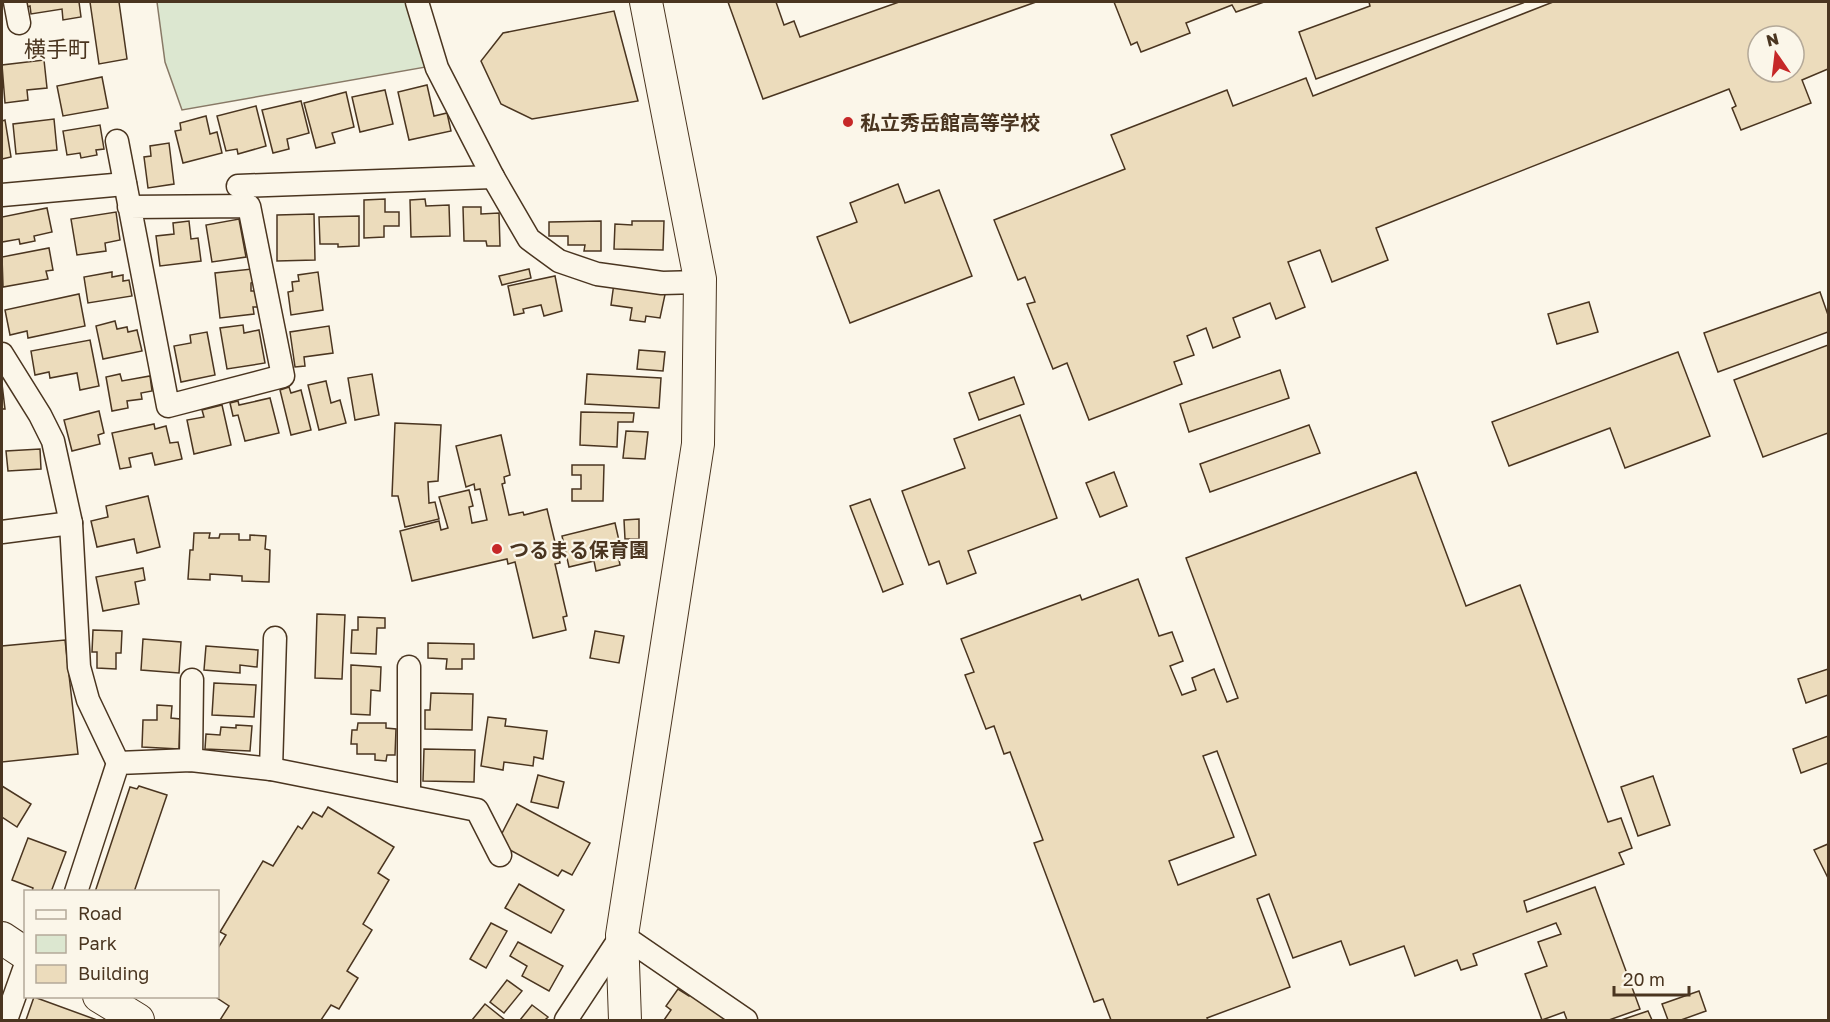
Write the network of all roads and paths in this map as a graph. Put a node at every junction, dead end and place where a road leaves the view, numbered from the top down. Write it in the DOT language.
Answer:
graph roads {
  1 [pos="417,2"];
  2 [pos="646,2"];
  3 [pos="117,141"];
  4 [pos="493,177"];
  5 [pos="125,184"];
  6 [pos="238,186"];
  7 [pos="2,195"];
  8 [pos="129,207"];
  9 [pos="700,282"];
  10 [pos="2,354"];
  11 [pos="71,523"];
  12 [pos="2,532"];
  13 [pos="275,638"];
  14 [pos="409,667"];
  15 [pos="192,681"];
  16 [pos="191,760"];
  17 [pos="118,763"];
  18 [pos="272,769"];
  19 [pos="409,796"];
  20 [pos="500,855"];
  21 [pos="76,890"];
  22 [pos="622,935"];
  23 [pos="2,938"];
  24 [pos="24,953"];
  25 [pos="24,970"];
  26 [pos="102,998"];
  27 [pos="6,1020"];
  28 [pos="138,1020"];
  29 [pos="566,1020"];
  30 [pos="625,1020"];
  31 [pos="746,1020"];
  1 -- 4 [label="street"];
  2 -- 9 [label="street"];
  3 -- 5 [label="street"];
  4 -- 6 [label="street"];
  4 -- 9 [label="street"];
  5 -- 7 [label="street"];
  5 -- 8 [label="street"];
  8 -- 8 [label="street"];
  9 -- 22 [label="street"];
  10 -- 11 [label="street"];
  11 -- 12 [label="street"];
  11 -- 17 [label="street"];
  13 -- 18 [label="street"];
  14 -- 19 [label="street"];
  15 -- 16 [label="street"];
  16 -- 17 [label="street"];
  16 -- 18 [label="street"];
  17 -- 21 [label="street"];
  18 -- 19 [label="street"];
  19 -- 20 [label="street"];
  22 -- 29 [label="street"];
  22 -- 30 [label="street"];
  22 -- 31 [label="street"];
  23 -- 24 [label="street"];
  25 -- 27 [label="street"];
  26 -- 28 [label="street"];
}
